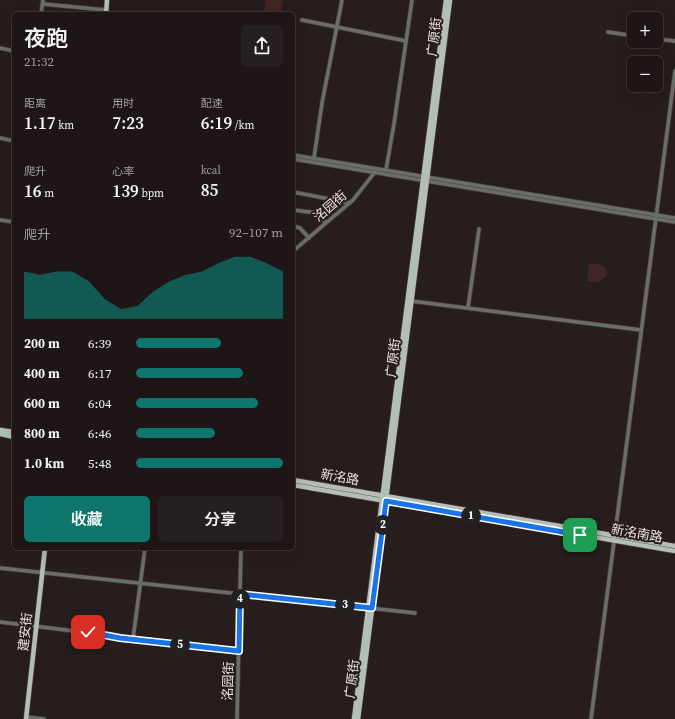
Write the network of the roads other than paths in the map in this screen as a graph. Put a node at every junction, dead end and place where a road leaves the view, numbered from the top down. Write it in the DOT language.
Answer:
graph roads {
  1 [pos="108,0"];
  2 [pos="342,0"];
  3 [pos="412,0"];
  4 [pos="446,0"];
  5 [pos="450,0"];
  6 [pos="43,2"];
  7 [pos="41,12"];
  8 [pos="106,12"];
  9 [pos="302,20"];
  10 [pos="337,27"];
  11 [pos="608,32"];
  12 [pos="627,35"];
  13 [pos="663,39"];
  14 [pos="675,41"];
  15 [pos="406,42"];
  16 [pos="0,48"];
  17 [pos="12,51"];
  18 [pos="675,71"];
  19 [pos="0,138"];
  20 [pos="12,141"];
  21 [pos="295,155"];
  22 [pos="314,158"];
  23 [pos="295,159"];
  24 [pos="386,170"];
  25 [pos="375,172"];
  26 [pos="425,179"];
  27 [pos="295,192"];
  28 [pos="350,202"];
  29 [pos="295,210"];
  30 [pos="656,217"];
  31 [pos="675,218"];
  32 [pos="0,220"];
  33 [pos="12,222"];
  34 [pos="675,222"];
  35 [pos="326,223"];
  36 [pos="295,227"];
  37 [pos="479,229"];
  38 [pos="309,238"];
  39 [pos="295,249"];
  40 [pos="412,301"];
  41 [pos="468,308"];
  42 [pos="641,330"];
  43 [pos="0,430"];
  44 [pos="12,432"];
  45 [pos="0,434"];
  46 [pos="12,437"];
  47 [pos="295,480"];
  48 [pos="295,485"];
  49 [pos="384,499"];
  50 [pos="614,538"];
  51 [pos="675,546"];
  52 [pos="45,550"];
  53 [pos="145,550"];
  54 [pos="242,550"];
  55 [pos="675,551"];
  56 [pos="0,568"];
  57 [pos="42,572"];
  58 [pos="140,584"];
  59 [pos="240,594"];
  60 [pos="370,608"];
  61 [pos="414,613"];
  62 [pos="0,622"];
  63 [pos="36,626"];
  64 [pos="133,639"];
  65 [pos="239,651"];
  66 [pos="26,718"];
  67 [pos="44,719"];
  68 [pos="237,719"];
  69 [pos="354,719"];
  70 [pos="358,719"];
  71 [pos="591,719"];
  1 -- 8 [label="main road"];
  2 -- 10 [label="street"];
  3 -- 15 [label="street"];
  4 -- 26 [label="main road, 广原街"];
  5 -- 26 [label="main road, 广原街"];
  6 -- 7 [label="street"];
  6 -- 8 [label="street"];
  9 -- 10 [label="street"];
  10 -- 15 [label="street"];
  10 -- 22 [label="street"];
  11 -- 12 [label="street"];
  13 -- 14 [label="street"];
  15 -- 24 [label="street"];
  16 -- 17 [label="street"];
  18 -- 30 [label="street"];
  19 -- 20 [label="street"];
  21 -- 22 [label="street"];
  22 -- 24 [label="street"];
  23 -- 25 [label="street"];
  24 -- 26 [label="street"];
  25 -- 26 [label="street"];
  25 -- 28 [label="street, 洺园街"];
  26 -- 30 [label="street"];
  26 -- 40 [label="main road, 广原街"];
  26 -- 49 [label="main road, 广原街"];
  27 -- 28 [label="street"];
  28 -- 35 [label="street, 洺园街"];
  29 -- 35 [label="street"];
  30 -- 31 [label="street"];
  30 -- 34 [label="street"];
  30 -- 42 [label="street"];
  32 -- 33 [label="street"];
  35 -- 38 [label="street, 洺园街"];
  36 -- 38 [label="street"];
  37 -- 41 [label="street"];
  38 -- 39 [label="street, 洺园街"];
  40 -- 41 [label="street"];
  40 -- 49 [label="main road, 广原街"];
  41 -- 42 [label="street"];
  42 -- 50 [label="street"];
  43 -- 44 [label="main road"];
  45 -- 46 [label="main road"];
  47 -- 49 [label="main road, 新洺路"];
  48 -- 49 [label="main road, 新洺路"];
  49 -- 50 [label="main road, 新洺南路"];
  49 -- 60 [label="main road, 广原街"];
  50 -- 51 [label="main road, 新洺南路"];
  50 -- 55 [label="main road, 新洺南路"];
  50 -- 71 [label="street"];
  52 -- 57 [label="main road, 建安街"];
  53 -- 58 [label="street"];
  54 -- 59 [label="street, 洺园街"];
  56 -- 57 [label="street"];
  57 -- 58 [label="street"];
  57 -- 63 [label="main road, 建安街"];
  58 -- 59 [label="street"];
  58 -- 64 [label="street"];
  59 -- 60 [label="street"];
  59 -- 65 [label="street, 洺园街"];
  60 -- 61 [label="street"];
  60 -- 69 [label="main road, 广原街"];
  60 -- 70 [label="main road, 广原街"];
  62 -- 63 [label="street"];
  63 -- 64 [label="street"];
  63 -- 66 [label="main road, 建安街"];
  64 -- 65 [label="street"];
  65 -- 68 [label="street, 洺园街"];
  66 -- 67 [label="street"];
}
